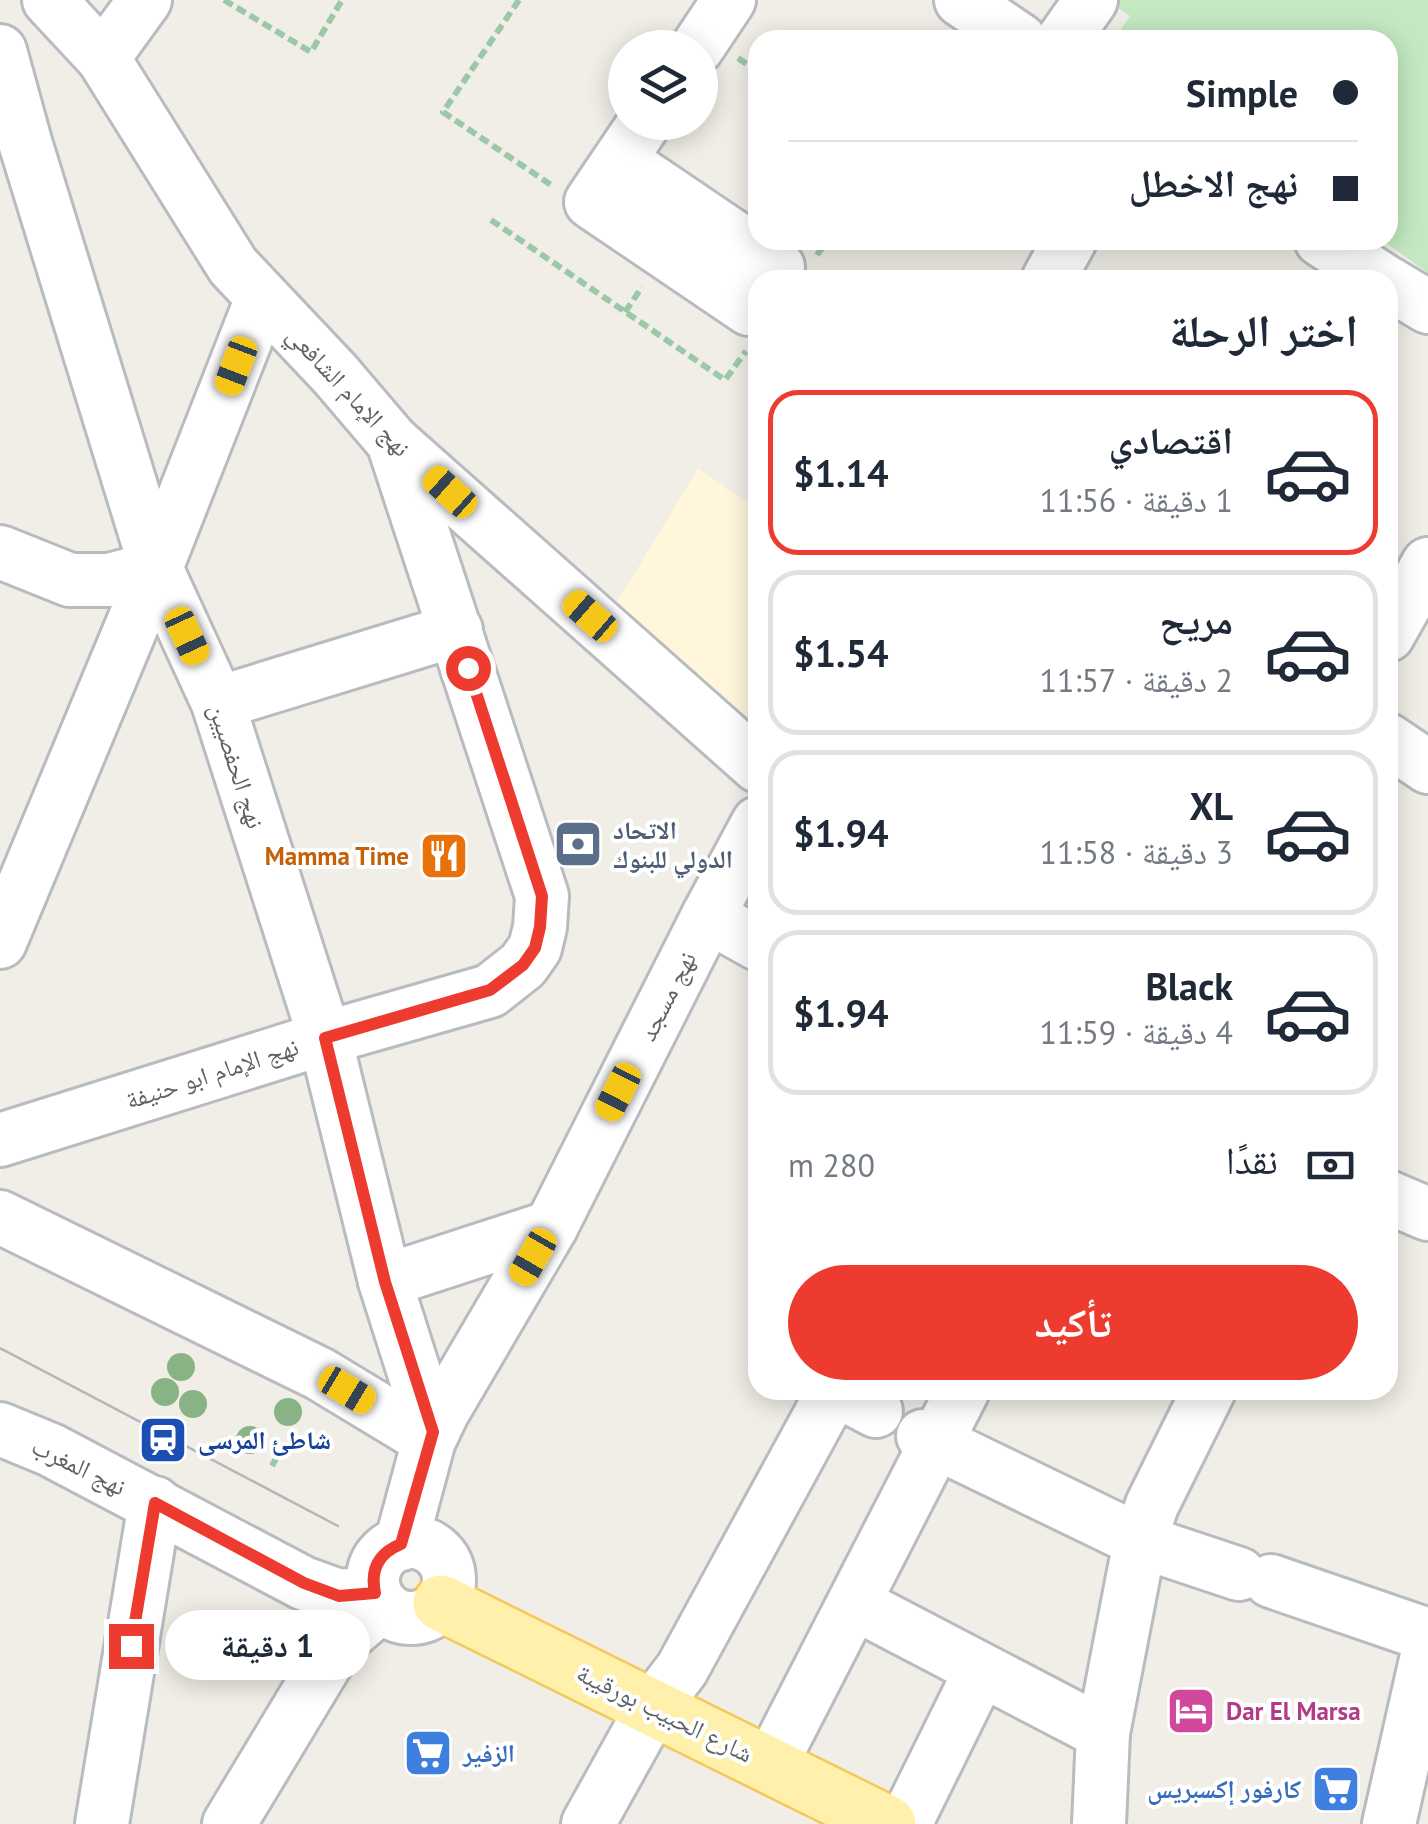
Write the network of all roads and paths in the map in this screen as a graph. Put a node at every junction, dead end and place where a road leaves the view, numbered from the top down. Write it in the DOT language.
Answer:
graph roads {
  1 [pos="49,0"];
  2 [pos="145,0"];
  3 [pos="224,0"];
  4 [pos="342,0"];
  5 [pos="519,0"];
  6 [pos="730,0"];
  7 [pos="960,0"];
  8 [pos="1091,0"];
  9 [pos="709,30"];
  10 [pos="1005,30"];
  11 [pos="1070,30"];
  12 [pos="0,51"];
  13 [pos="103,58"];
  14 [pos="632,141"];
  15 [pos="25,142"];
  16 [pos="0,199"];
  17 [pos="591,202"];
  18 [pos="491,220"];
  19 [pos="748,241"];
  20 [pos="758,250"];
  21 [pos="1337,250"];
  22 [pos="776,270"];
  23 [pos="1368,270"];
  24 [pos="1398,289"];
  25 [pos="262,298"];
  26 [pos="1428,308"];
  27 [pos="748,309"];
  28 [pos="746,350"];
  29 [pos="394,442"];
  30 [pos="0,552"];
  31 [pos="1428,564"];
  32 [pos="156,568"];
  33 [pos="1398,617"];
  34 [pos="456,630"];
  35 [pos="218,703"];
  36 [pos="1398,746"];
  37 [pos="748,757"];
  38 [pos="1428,766"];
  39 [pos="748,856"];
  40 [pos="14,867"];
  41 [pos="708,916"];
  42 [pos="748,938"];
  43 [pos="0,942"];
  44 [pos="325,1038"];
  45 [pos="0,1140"];
  46 [pos="1398,1202"];
  47 [pos="1428,1214"];
  48 [pos="0,1217"];
  49 [pos="550,1227"];
  50 [pos="385,1282"];
  51 [pos="847,1400"];
  52 [pos="955,1400"];
  53 [pos="1204,1400"];
  54 [pos="0,1430"];
  55 [pos="431,1436"];
  56 [pos="930,1439"];
  57 [pos="285,1441"];
  58 [pos="272,1466"];
  59 [pos="155,1503"];
  60 [pos="1140,1541"];
  61 [pos="401,1544"];
  62 [pos="379,1599"];
  63 [pos="441,1603"];
  64 [pos="854,1603"];
  65 [pos="1428,1635"];
  66 [pos="1428,1652"];
  67 [pos="981,1670"];
  68 [pos="653,1706"];
  69 [pos="1103,1733"];
  70 [pos="771,1764"];
  71 [pos="102,1824"];
  72 [pos="229,1824"];
  73 [pos="588,1824"];
  74 [pos="888,1824"];
  75 [pos="906,1824"];
  76 [pos="1099,1824"];
  77 [pos="1389,1824"];
  1 -- 13 [label="street, نهج الإمام الشافعي"];
  2 -- 13 [label="street"];
  3 -- 4 [label="path"];
  5 -- 17 [label="path"];
  6 -- 9 [label="street"];
  7 -- 10 [label="street"];
  8 -- 11 [label="street"];
  12 -- 15 [label="street, نهج الحفصيين"];
  13 -- 25 [label="street, نهج الإمام الشافعي"];
  14 -- 17 [label="street"];
  14 -- 19 [label="street"];
  15 -- 16 [label="street"];
  15 -- 32 [label="street, نهج الحفصيين"];
  17 -- 27 [label="street"];
  18 -- 28 [label="path"];
  20 -- 22 [label="street"];
  21 -- 23 [label="street"];
  24 -- 26 [label="street"];
  25 -- 29 [label="street, نهج الإمام الشافعي"];
  25 -- 32 [label="street"];
  29 -- 34 [label="street, نهج الإمام ابو حنيفة"];
  29 -- 37 [label="street, نهج الإمام الشافعي"];
  30 -- 32 [label="street"];
  31 -- 33 [label="street"];
  32 -- 35 [label="street, نهج الحفصيين"];
  32 -- 40 [label="street"];
  34 -- 35 [label="street"];
  34 -- 44 [label="street, نهج الإمام ابو حنيفة"];
  35 -- 44 [label="street, نهج الحفصيين"];
  36 -- 38 [label="street"];
  39 -- 41 [label="street, نهج مسجد"];
  40 -- 43 [label="street"];
  41 -- 42 [label="street"];
  41 -- 49 [label="street, نهج مسجد"];
  44 -- 45 [label="street, نهج الإمام ابو حنيفة"];
  44 -- 50 [label="street, نهج الحفصيين"];
  46 -- 47 [label="street"];
  48 -- 55 [label="street"];
  49 -- 50 [label="street"];
  49 -- 55 [label="street, نهج مسجد"];
  50 -- 55 [label="street, نهج الحفصيين"];
  51 -- 68 [label="street"];
  52 -- 56 [label="street"];
  53 -- 60 [label="street"];
  54 -- 59 [label="street, نهج المغرب"];
  55 -- 61 [label="street, نهج مسجد"];
  56 -- 60 [label="street"];
  56 -- 64 [label="street"];
  57 -- 58 [label="path"];
  59 -- 62 [label="street, نهج المغرب"];
  59 -- 71 [label="street"];
  60 -- 65 [label="street"];
  60 -- 69 [label="street"];
  61 -- 62 [label="street"];
  61 -- 63 [label="street"];
  62 -- 63 [label="street"];
  62 -- 72 [label="street"];
  63 -- 68 [label="main road, شارع الحبيب بورقيبة"];
  64 -- 67 [label="street"];
  64 -- 70 [label="street"];
  66 -- 77 [label="street"];
  67 -- 69 [label="street"];
  67 -- 75 [label="street"];
  68 -- 70 [label="main road, شارع الحبيب بورقيبة"];
  68 -- 73 [label="street"];
  69 -- 76 [label="street"];
  70 -- 74 [label="main road, شارع الحبيب بورقيبة"];
}
